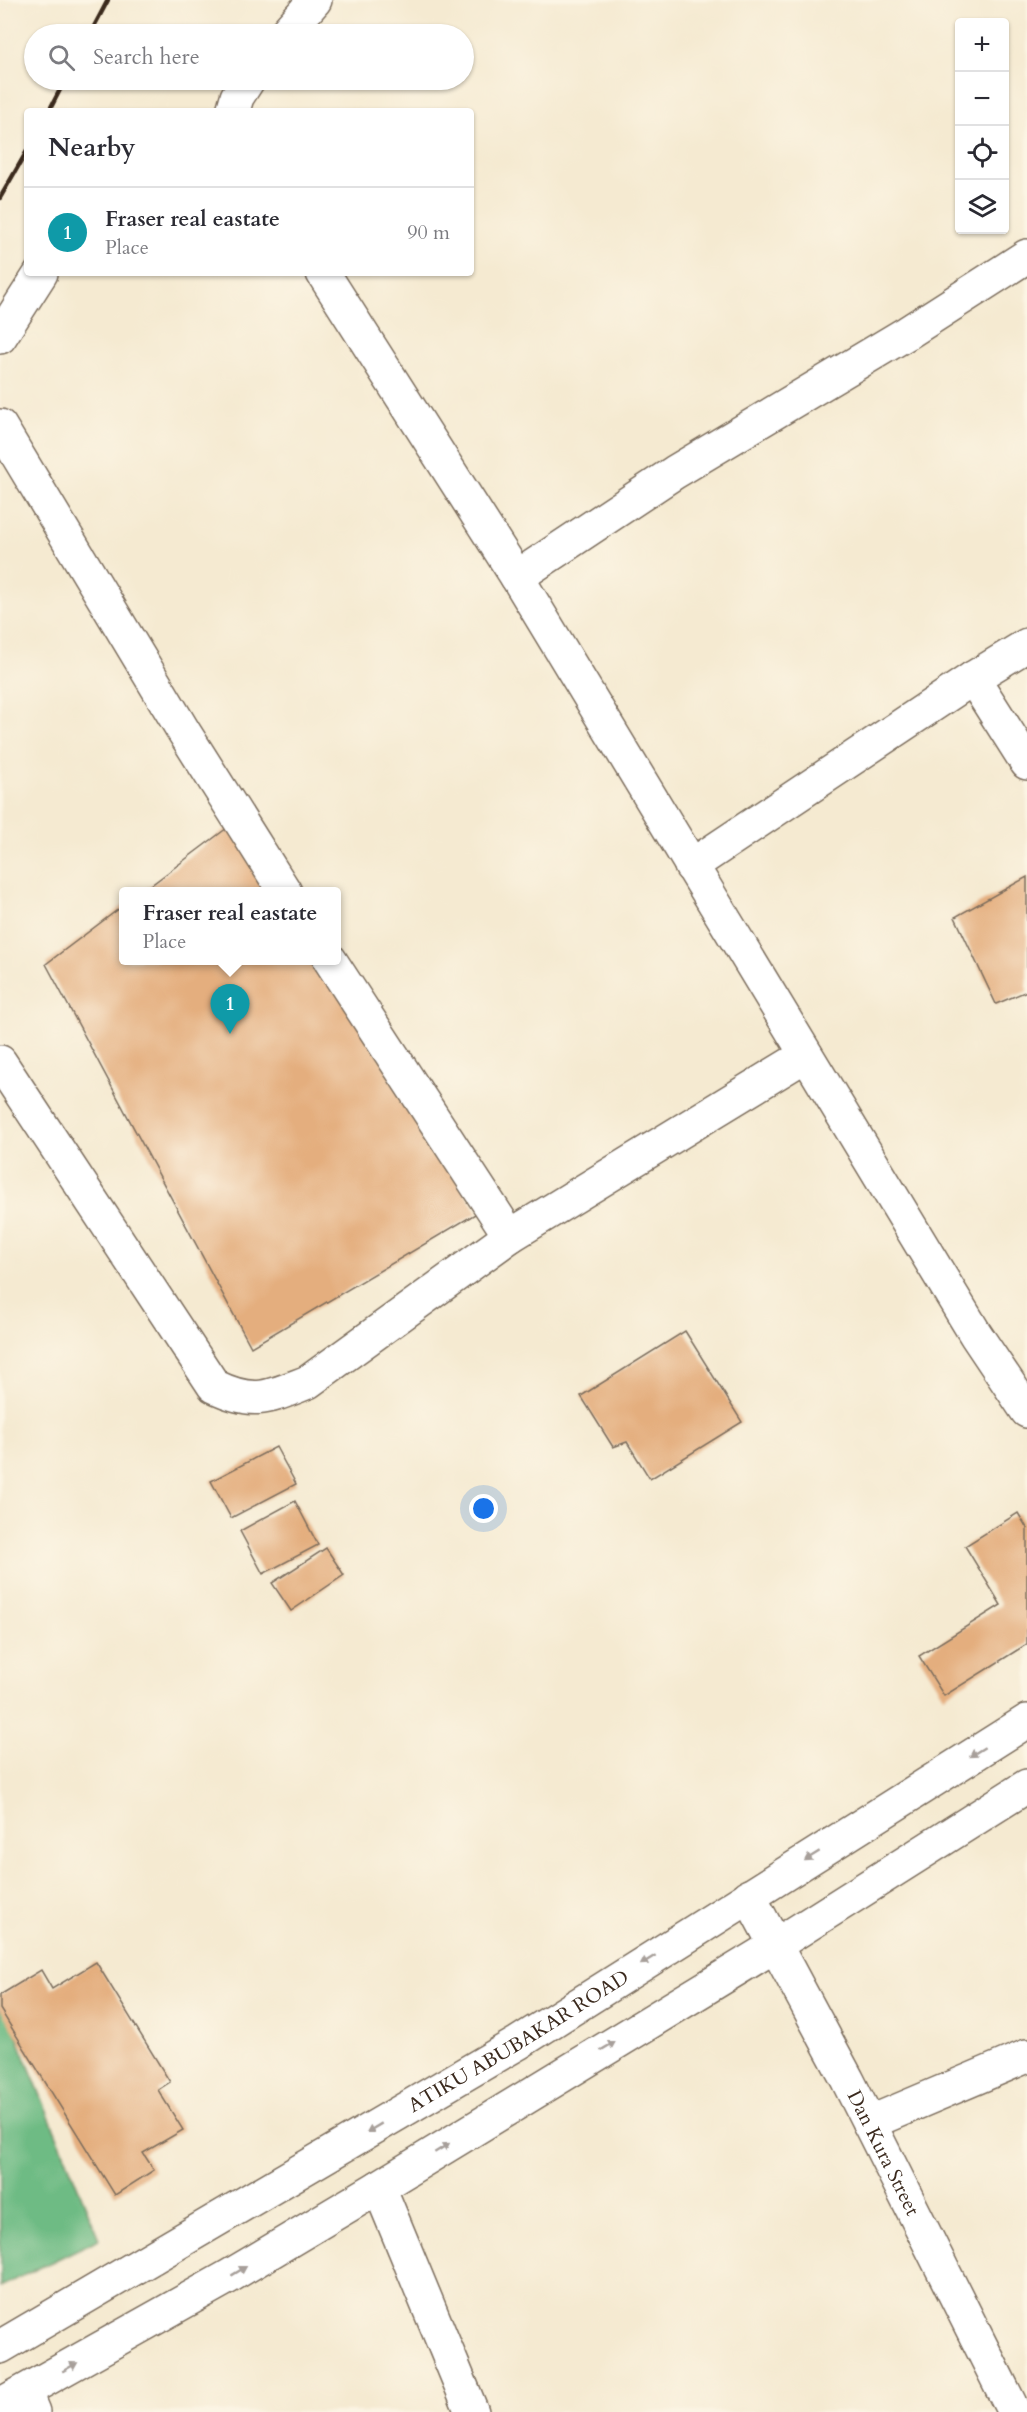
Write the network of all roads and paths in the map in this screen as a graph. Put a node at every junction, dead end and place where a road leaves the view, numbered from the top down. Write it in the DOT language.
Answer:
graph roads {
  1 [pos="315,0"];
  2 [pos="294,24"];
  3 [pos="242,90"];
  4 [pos="234,108"];
  5 [pos="1027,256"];
  6 [pos="38,276"];
  7 [pos="324,276"];
  8 [pos="0,337"];
  9 [pos="0,426"];
  10 [pos="517,577"];
  11 [pos="1027,645"];
  12 [pos="973,678"];
  13 [pos="1027,763"];
  14 [pos="691,866"];
  15 [pos="282,887"];
  16 [pos="333,965"];
  17 [pos="806,1055"];
  18 [pos="0,1062"];
  19 [pos="510,1236"];
  20 [pos="1027,1411"];
  21 [pos="1027,1721"];
  22 [pos="1027,1786"];
  23 [pos="749,1896"];
  24 [pos="776,1945"];
  25 [pos="1027,2056"];
  26 [pos="869,2122"];
  27 [pos="379,2187"];
  28 [pos="0,2347"];
  29 [pos="19,2403"];
  30 [pos="472,2412"];
  31 [pos="1014,2412"];
  1 -- 2 [label="street"];
  3 -- 4 [label="street"];
  5 -- 10 [label="street"];
  6 -- 8 [label="street"];
  7 -- 10 [label="street"];
  9 -- 15 [label="street"];
  10 -- 14 [label="street"];
  11 -- 12 [label="street"];
  12 -- 13 [label="street"];
  12 -- 14 [label="street"];
  14 -- 17 [label="street"];
  16 -- 19 [label="street"];
  17 -- 19 [label="street"];
  17 -- 20 [label="street"];
  18 -- 19 [label="street"];
  21 -- 23 [label="street, ATIKU ABUBAKAR ROAD, one-way"];
  22 -- 24 [label="street"];
  23 -- 24 [label="street, Dan Kura Street"];
  23 -- 28 [label="street, ATIKU ABUBAKAR ROAD, one-way"];
  24 -- 26 [label="street, Dan Kura Street"];
  27 -- 24 [label="street, one-way"];
  25 -- 26 [label="street"];
  26 -- 31 [label="street, Dan Kura Street"];
  29 -- 27 [label="street, one-way"];
  27 -- 30 [label="street"];
}
